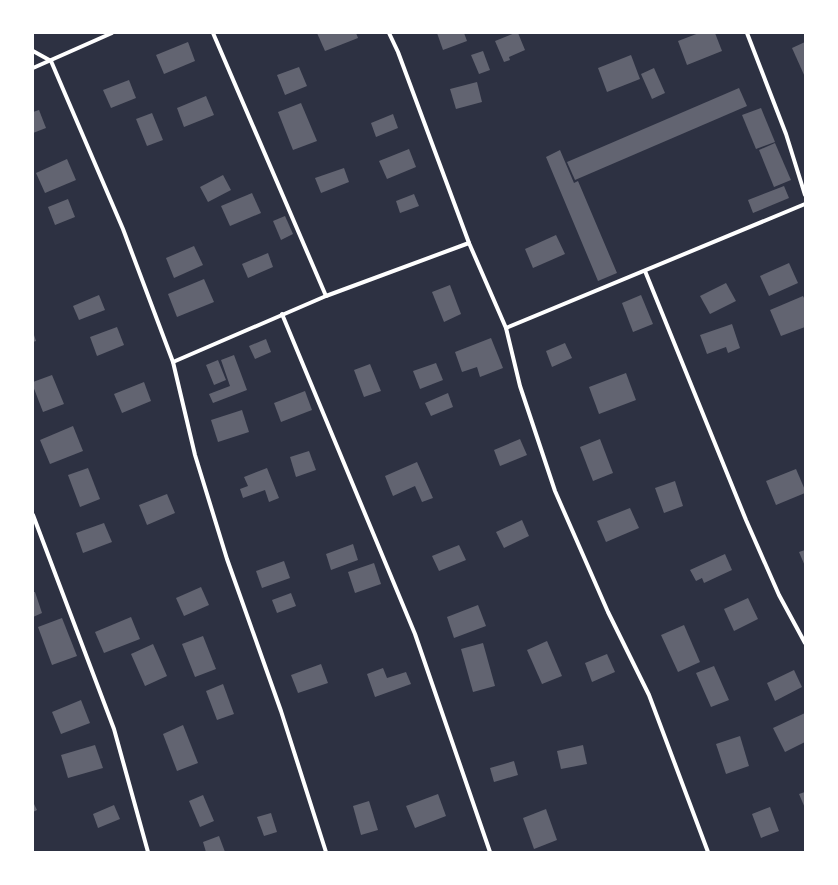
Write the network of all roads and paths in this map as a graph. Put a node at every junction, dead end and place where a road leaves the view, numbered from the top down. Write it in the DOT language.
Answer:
graph roads {
  1 [pos="112,33"];
  2 [pos="213,33"];
  3 [pos="389,33"];
  4 [pos="747,33"];
  5 [pos="33,51"];
  6 [pos="51,61"];
  7 [pos="33,68"];
  8 [pos="805,195"];
  9 [pos="805,204"];
  10 [pos="469,244"];
  11 [pos="645,271"];
  12 [pos="326,296"];
  13 [pos="282,314"];
  14 [pos="506,328"];
  15 [pos="172,362"];
  16 [pos="33,515"];
  17 [pos="805,643"];
  18 [pos="148,852"];
  19 [pos="326,852"];
  20 [pos="490,852"];
  21 [pos="708,852"];
  1 -- 6 [label="street"];
  2 -- 12 [label="street"];
  3 -- 10 [label="street"];
  4 -- 8 [label="street"];
  5 -- 6 [label="street"];
  6 -- 7 [label="street"];
  6 -- 15 [label="street"];
  9 -- 11 [label="street"];
  10 -- 12 [label="street"];
  10 -- 14 [label="street"];
  11 -- 14 [label="street"];
  11 -- 17 [label="street"];
  12 -- 13 [label="street"];
  13 -- 15 [label="street"];
  13 -- 20 [label="street"];
  14 -- 21 [label="street"];
  15 -- 19 [label="street"];
  16 -- 18 [label="street"];
}
